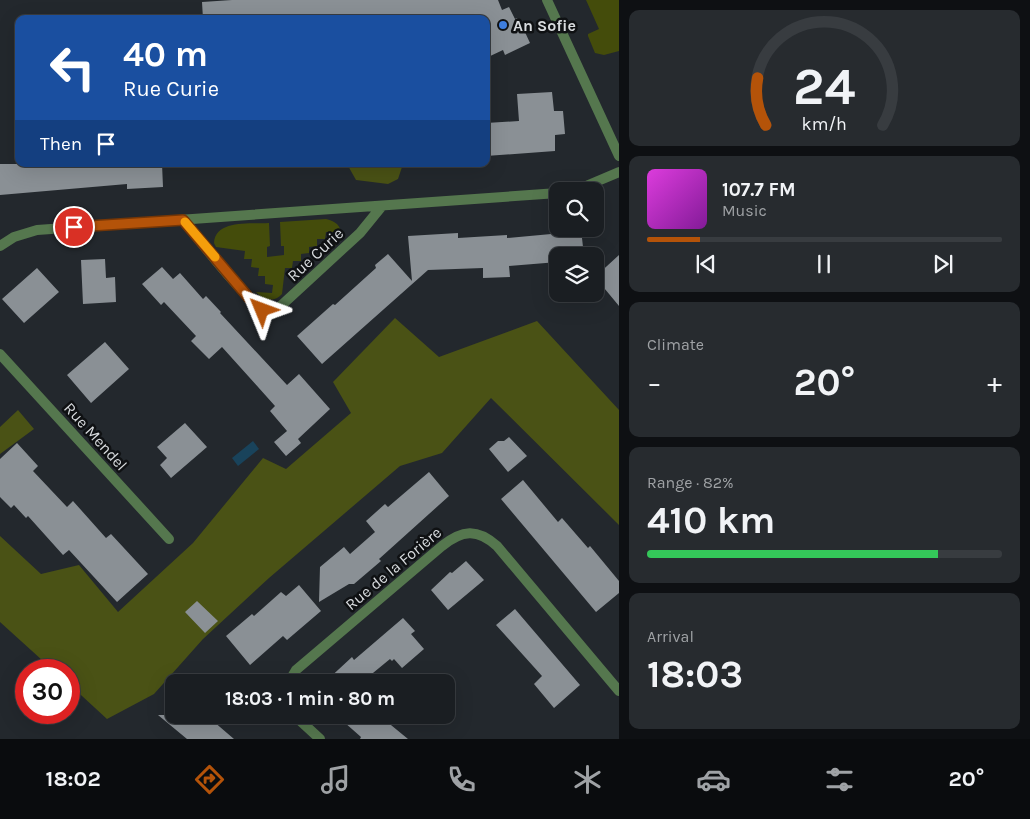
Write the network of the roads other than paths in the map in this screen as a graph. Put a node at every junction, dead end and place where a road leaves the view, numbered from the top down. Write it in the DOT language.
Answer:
graph roads {
  1 [pos="547,0"];
  2 [pos="619,156"];
  3 [pos="619,172"];
  4 [pos="595,182"];
  5 [pos="549,193"];
  6 [pos="382,206"];
  7 [pos="183,220"];
  8 [pos="0,246"];
  9 [pos="0,354"];
  10 [pos="169,539"];
  11 [pos="294,674"];
  12 [pos="619,691"];
  13 [pos="304,724"];
  14 [pos="320,739"];
  1 -- 2 [label="street"];
  3 -- 4 [label="street"];
  5 -- 6 [label="street, Rue Curie"];
  6 -- 7 [label="street, Rue Curie"];
  6 -- 7 [label="street, Rue Curie"];
  7 -- 8 [label="street, Rue Curie"];
  9 -- 10 [label="street, Rue Mendel"];
  11 -- 12 [label="street, Rue de la Forière"];
  13 -- 14 [label="street"];
}
